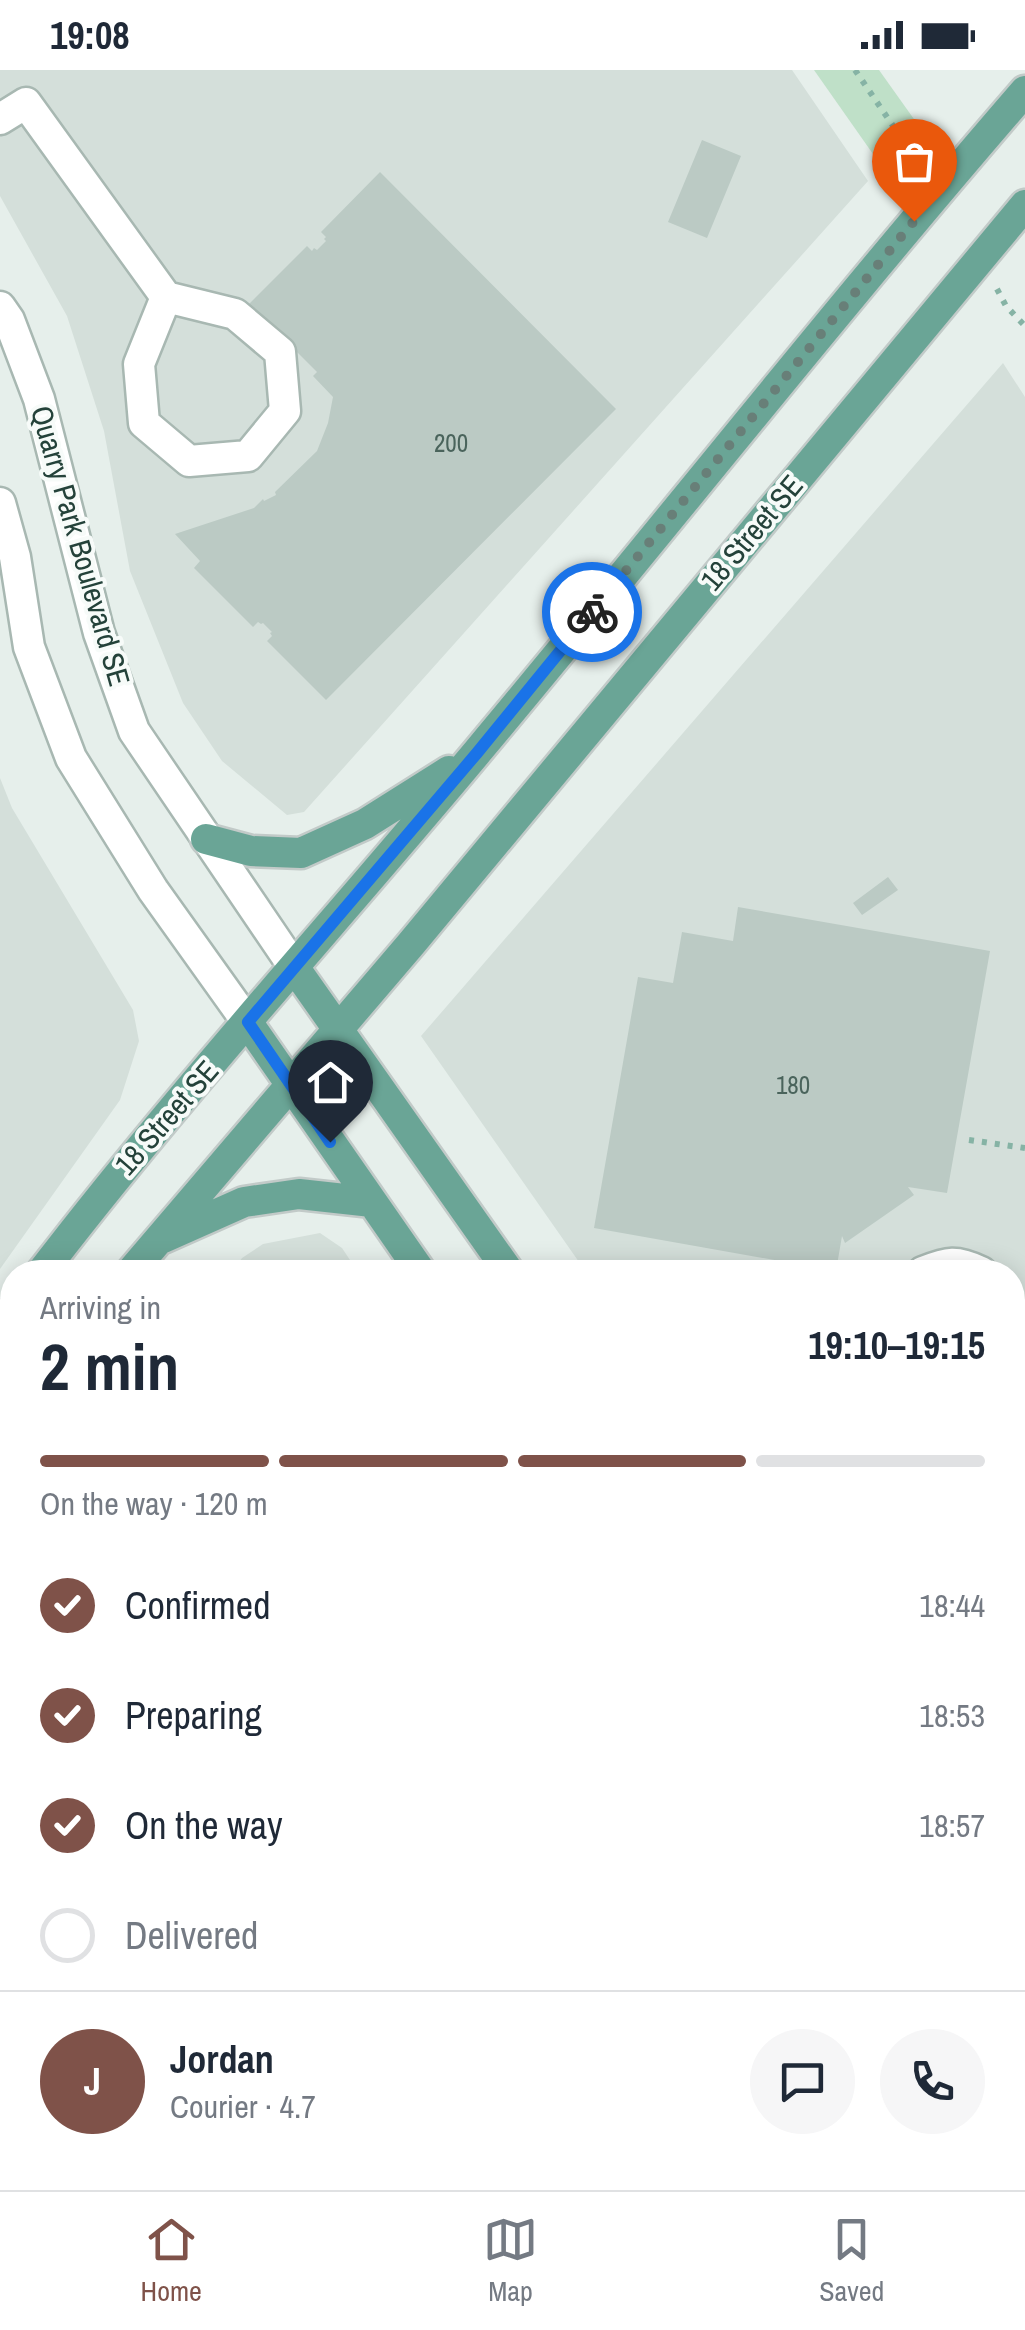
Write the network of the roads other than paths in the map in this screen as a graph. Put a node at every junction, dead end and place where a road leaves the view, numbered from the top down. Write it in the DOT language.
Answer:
graph roads {
  1 [pos="1025,91"];
  2 [pos="0,119"];
  3 [pos="1025,205"];
  4 [pos="166,297"];
  5 [pos="0,308"];
  6 [pos="0,503"];
  7 [pos="477,753"];
  8 [pos="206,838"];
  9 [pos="294,967"];
  10 [pos="248,1022"];
  11 [pos="338,1030"];
  12 [pos="289,1084"];
  13 [pos="372,1202"];
  14 [pos="156,1242"];
  15 [pos="51,1260"];
  16 [pos="141,1260"];
  17 [pos="413,1260"];
  18 [pos="501,1260"];
  1 -- 7 [label="main road, 18 Street SE"];
  2 -- 4 [label="street"];
  3 -- 11 [label="main road, 18 Street SE"];
  4 -- 4 [label="street"];
  5 -- 8 [label="street, Quarry Park Boulevard SE"];
  6 -- 10 [label="street"];
  7 -- 8 [label="main road"];
  7 -- 9 [label="main road, 18 Street SE"];
  8 -- 9 [label="street, Quarry Park Boulevard SE"];
  9 -- 10 [label="main road, 18 Street SE"];
  9 -- 11 [label="main road, Quarry Park Boulevard SE"];
  10 -- 12 [label="main road"];
  10 -- 15 [label="main road, 18 Street SE"];
  11 -- 12 [label="main road, 18 Street SE"];
  11 -- 18 [label="main road, Quarry Park Boulevard SE"];
  12 -- 13 [label="main road"];
  12 -- 14 [label="main road, 18 Street SE"];
  13 -- 14 [label="main road"];
  13 -- 17 [label="main road"];
  14 -- 16 [label="main road, 18 Street SE"];
}
